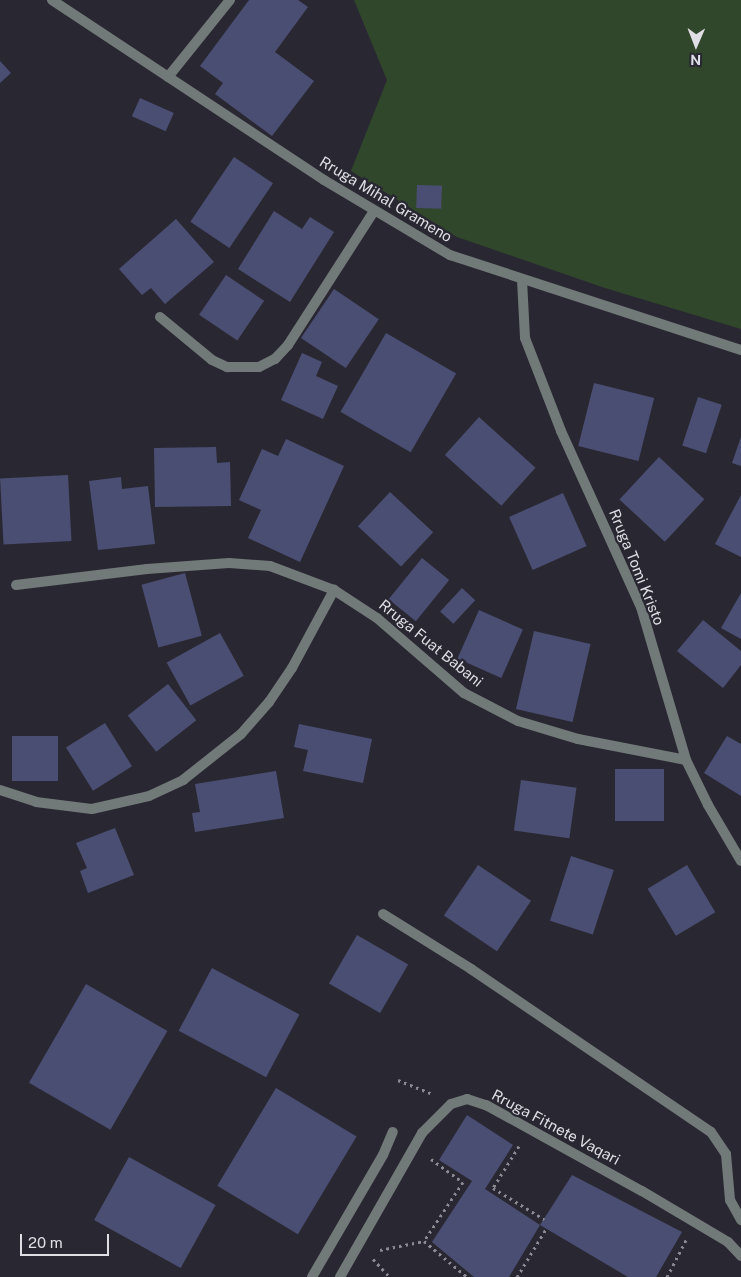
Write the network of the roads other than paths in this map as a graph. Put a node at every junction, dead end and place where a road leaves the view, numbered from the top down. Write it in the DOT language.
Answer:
graph roads {
  1 [pos="52,0"];
  2 [pos="230,0"];
  3 [pos="168,77"];
  4 [pos="374,210"];
  5 [pos="522,280"];
  6 [pos="160,317"];
  7 [pos="741,350"];
  8 [pos="16,585"];
  9 [pos="334,590"];
  10 [pos="686,760"];
  11 [pos="0,790"];
  12 [pos="741,861"];
  13 [pos="383,914"];
  14 [pos="393,1132"];
  15 [pos="741,1220"];
  16 [pos="741,1256"];
  17 [pos="312,1277"];
  18 [pos="340,1277"];
  1 -- 3 [label="street, Rruga Mihal Grameno"];
  2 -- 3 [label="street"];
  3 -- 4 [label="street, Rruga Mihal Grameno"];
  4 -- 5 [label="street, Rruga Mihal Grameno"];
  4 -- 6 [label="street"];
  5 -- 7 [label="street, Rruga Mihal Grameno"];
  5 -- 10 [label="street, Rruga Tomi Kristo"];
  8 -- 9 [label="street, Rruga Fuat Babani"];
  9 -- 10 [label="street, Rruga Fuat Babani"];
  9 -- 11 [label="street"];
  10 -- 12 [label="street, Rruga Tomi Kristo"];
  13 -- 15 [label="street"];
  14 -- 17 [label="street"];
  16 -- 18 [label="street, Rruga Fitnete Vaqari"];
}
